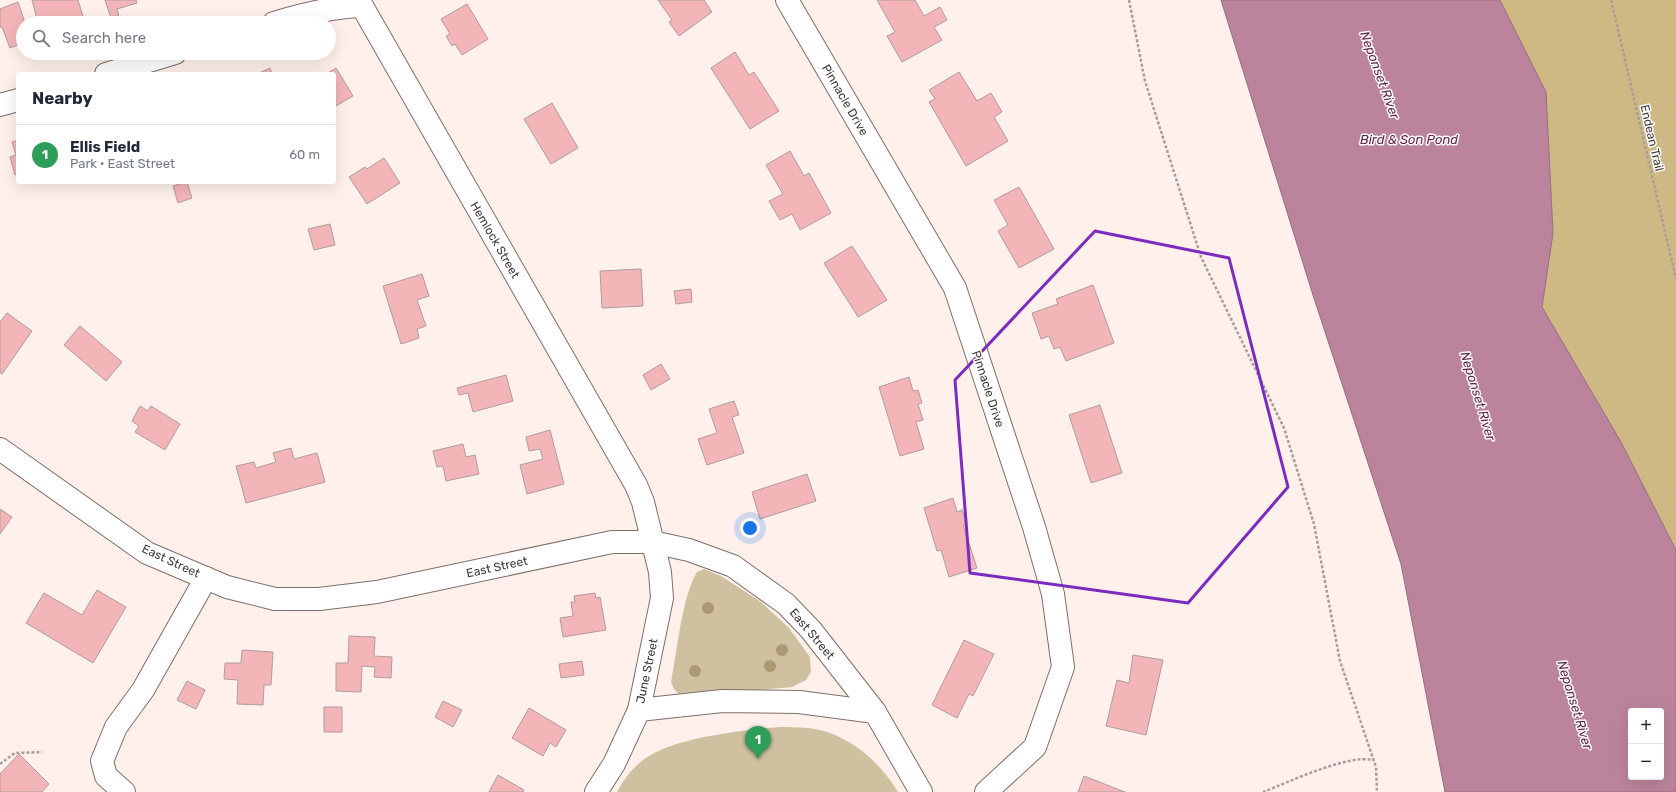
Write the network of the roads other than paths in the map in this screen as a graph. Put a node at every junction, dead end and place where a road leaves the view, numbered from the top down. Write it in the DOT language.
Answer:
graph roads {
  1 [pos="787,0"];
  2 [pos="302,7"];
  3 [pos="286,16"];
  4 [pos="152,60"];
  5 [pos="113,72"];
  6 [pos="16,101"];
  7 [pos="0,105"];
  8 [pos="0,449"];
  9 [pos="652,542"];
  10 [pos="206,578"];
  11 [pos="639,710"];
  12 [pos="875,712"];
  13 [pos="124,792"];
  14 [pos="596,792"];
  15 [pos="921,792"];
  16 [pos="986,792"];
  1 -- 16 [label="street, Pinnacle Drive"];
  2 -- 3 [label="street"];
  2 -- 9 [label="street, Hemlock Street"];
  4 -- 5 [label="street"];
  6 -- 7 [label="street"];
  8 -- 10 [label="street, East Street"];
  9 -- 10 [label="street, East Street"];
  9 -- 11 [label="street, June Street"];
  9 -- 12 [label="street, East Street"];
  10 -- 13 [label="street"];
  11 -- 12 [label="street"];
  11 -- 14 [label="street, June Street"];
  12 -- 15 [label="street, East Street"];
}
